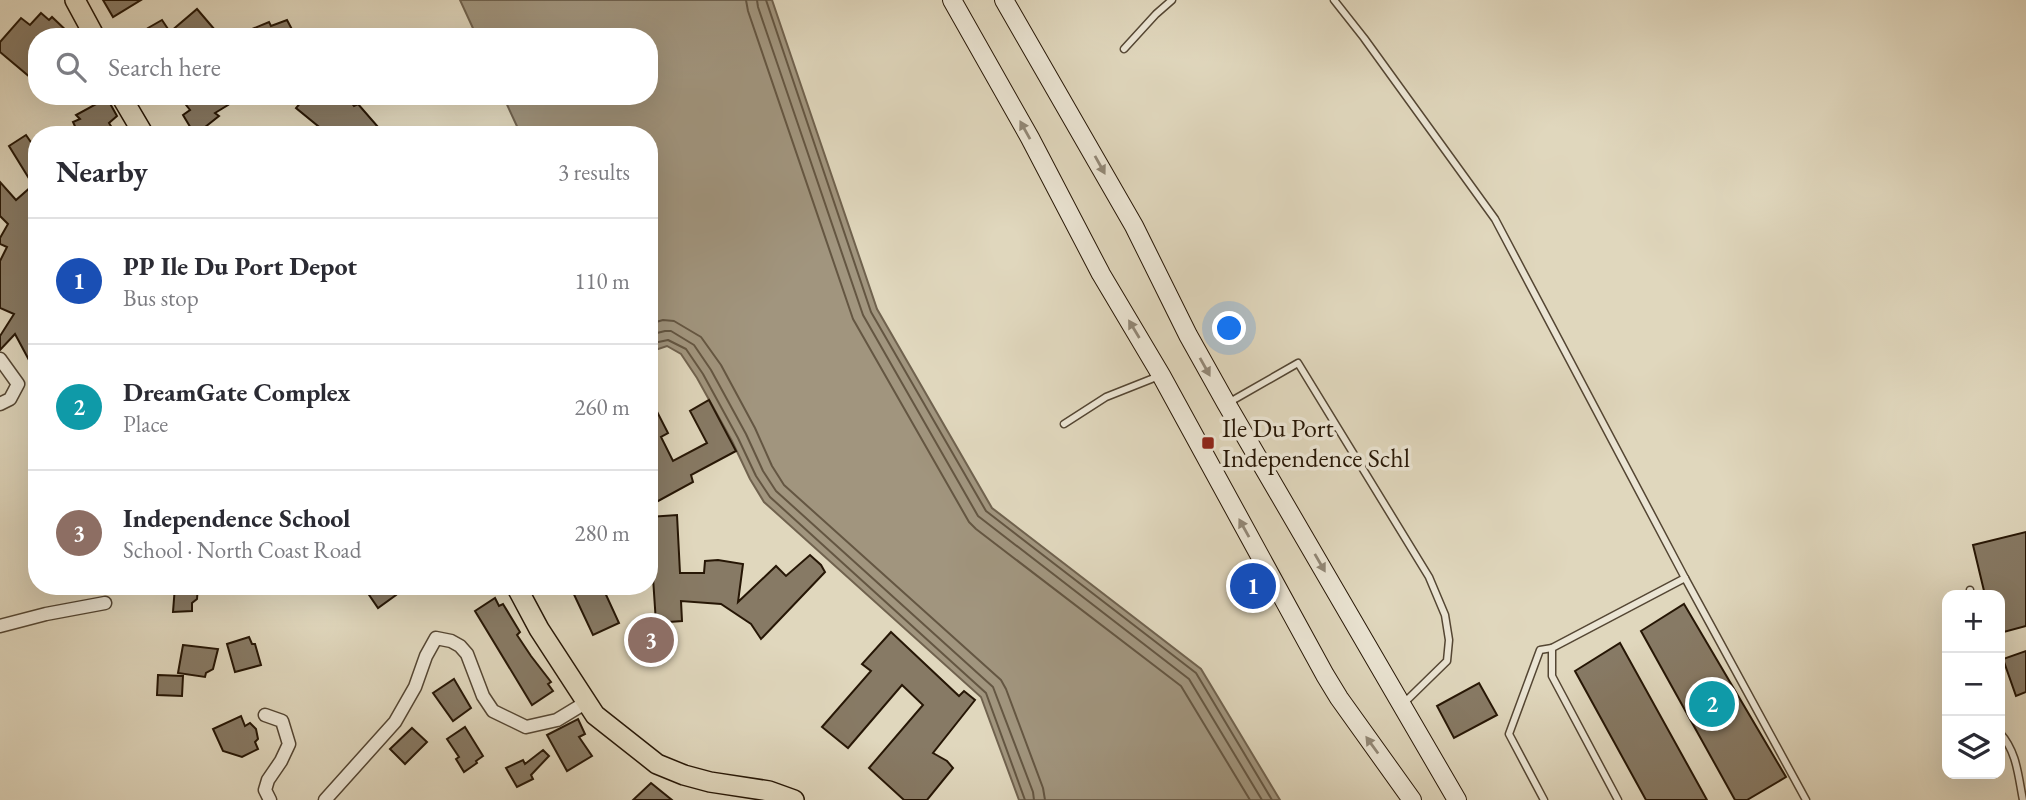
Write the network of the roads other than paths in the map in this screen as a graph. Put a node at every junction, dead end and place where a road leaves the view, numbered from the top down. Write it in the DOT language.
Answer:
graph roads {
  1 [pos="75,0"];
  2 [pos="952,0"];
  3 [pos="1004,0"];
  4 [pos="1172,0"];
  5 [pos="1334,0"];
  6 [pos="90,28"];
  7 [pos="1124,49"];
  8 [pos="125,105"];
  9 [pos="138,126"];
  10 [pos="0,359"];
  11 [pos="1161,375"];
  12 [pos="1226,403"];
  13 [pos="0,404"];
  14 [pos="1064,424"];
  15 [pos="1685,578"];
  16 [pos="521,595"];
  17 [pos="105,603"];
  18 [pos="0,626"];
  19 [pos="1552,648"];
  20 [pos="585,703"];
  21 [pos="1402,704"];
  22 [pos="265,715"];
  23 [pos="2005,738"];
  24 [pos="270,800"];
  25 [pos="325,800"];
  26 [pos="794,800"];
  27 [pos="1412,800"];
  28 [pos="1457,800"];
  29 [pos="1544,800"];
  30 [pos="1618,800"];
  31 [pos="1806,800"];
  32 [pos="2023,800"];
  1 -- 6 [label="main road"];
  11 -- 2 [label="street, one-way"];
  3 -- 12 [label="street, one-way"];
  4 -- 7 [label="lane"];
  5 -- 15 [label="lane"];
  8 -- 9 [label="main road"];
  10 -- 13 [label="street"];
  11 -- 14 [label="lane"];
  27 -- 11 [label="street, one-way"];
  12 -- 21 [label="street, one-way"];
  12 -- 21 [label="lane"];
  15 -- 19 [label="lane"];
  15 -- 31 [label="lane"];
  16 -- 20 [label="main road"];
  17 -- 18 [label="street"];
  19 -- 29 [label="lane"];
  19 -- 30 [label="lane"];
  20 -- 25 [label="street"];
  20 -- 26 [label="main road"];
  21 -- 28 [label="street"];
  22 -- 24 [label="street"];
  23 -- 32 [label="lane"];
}
